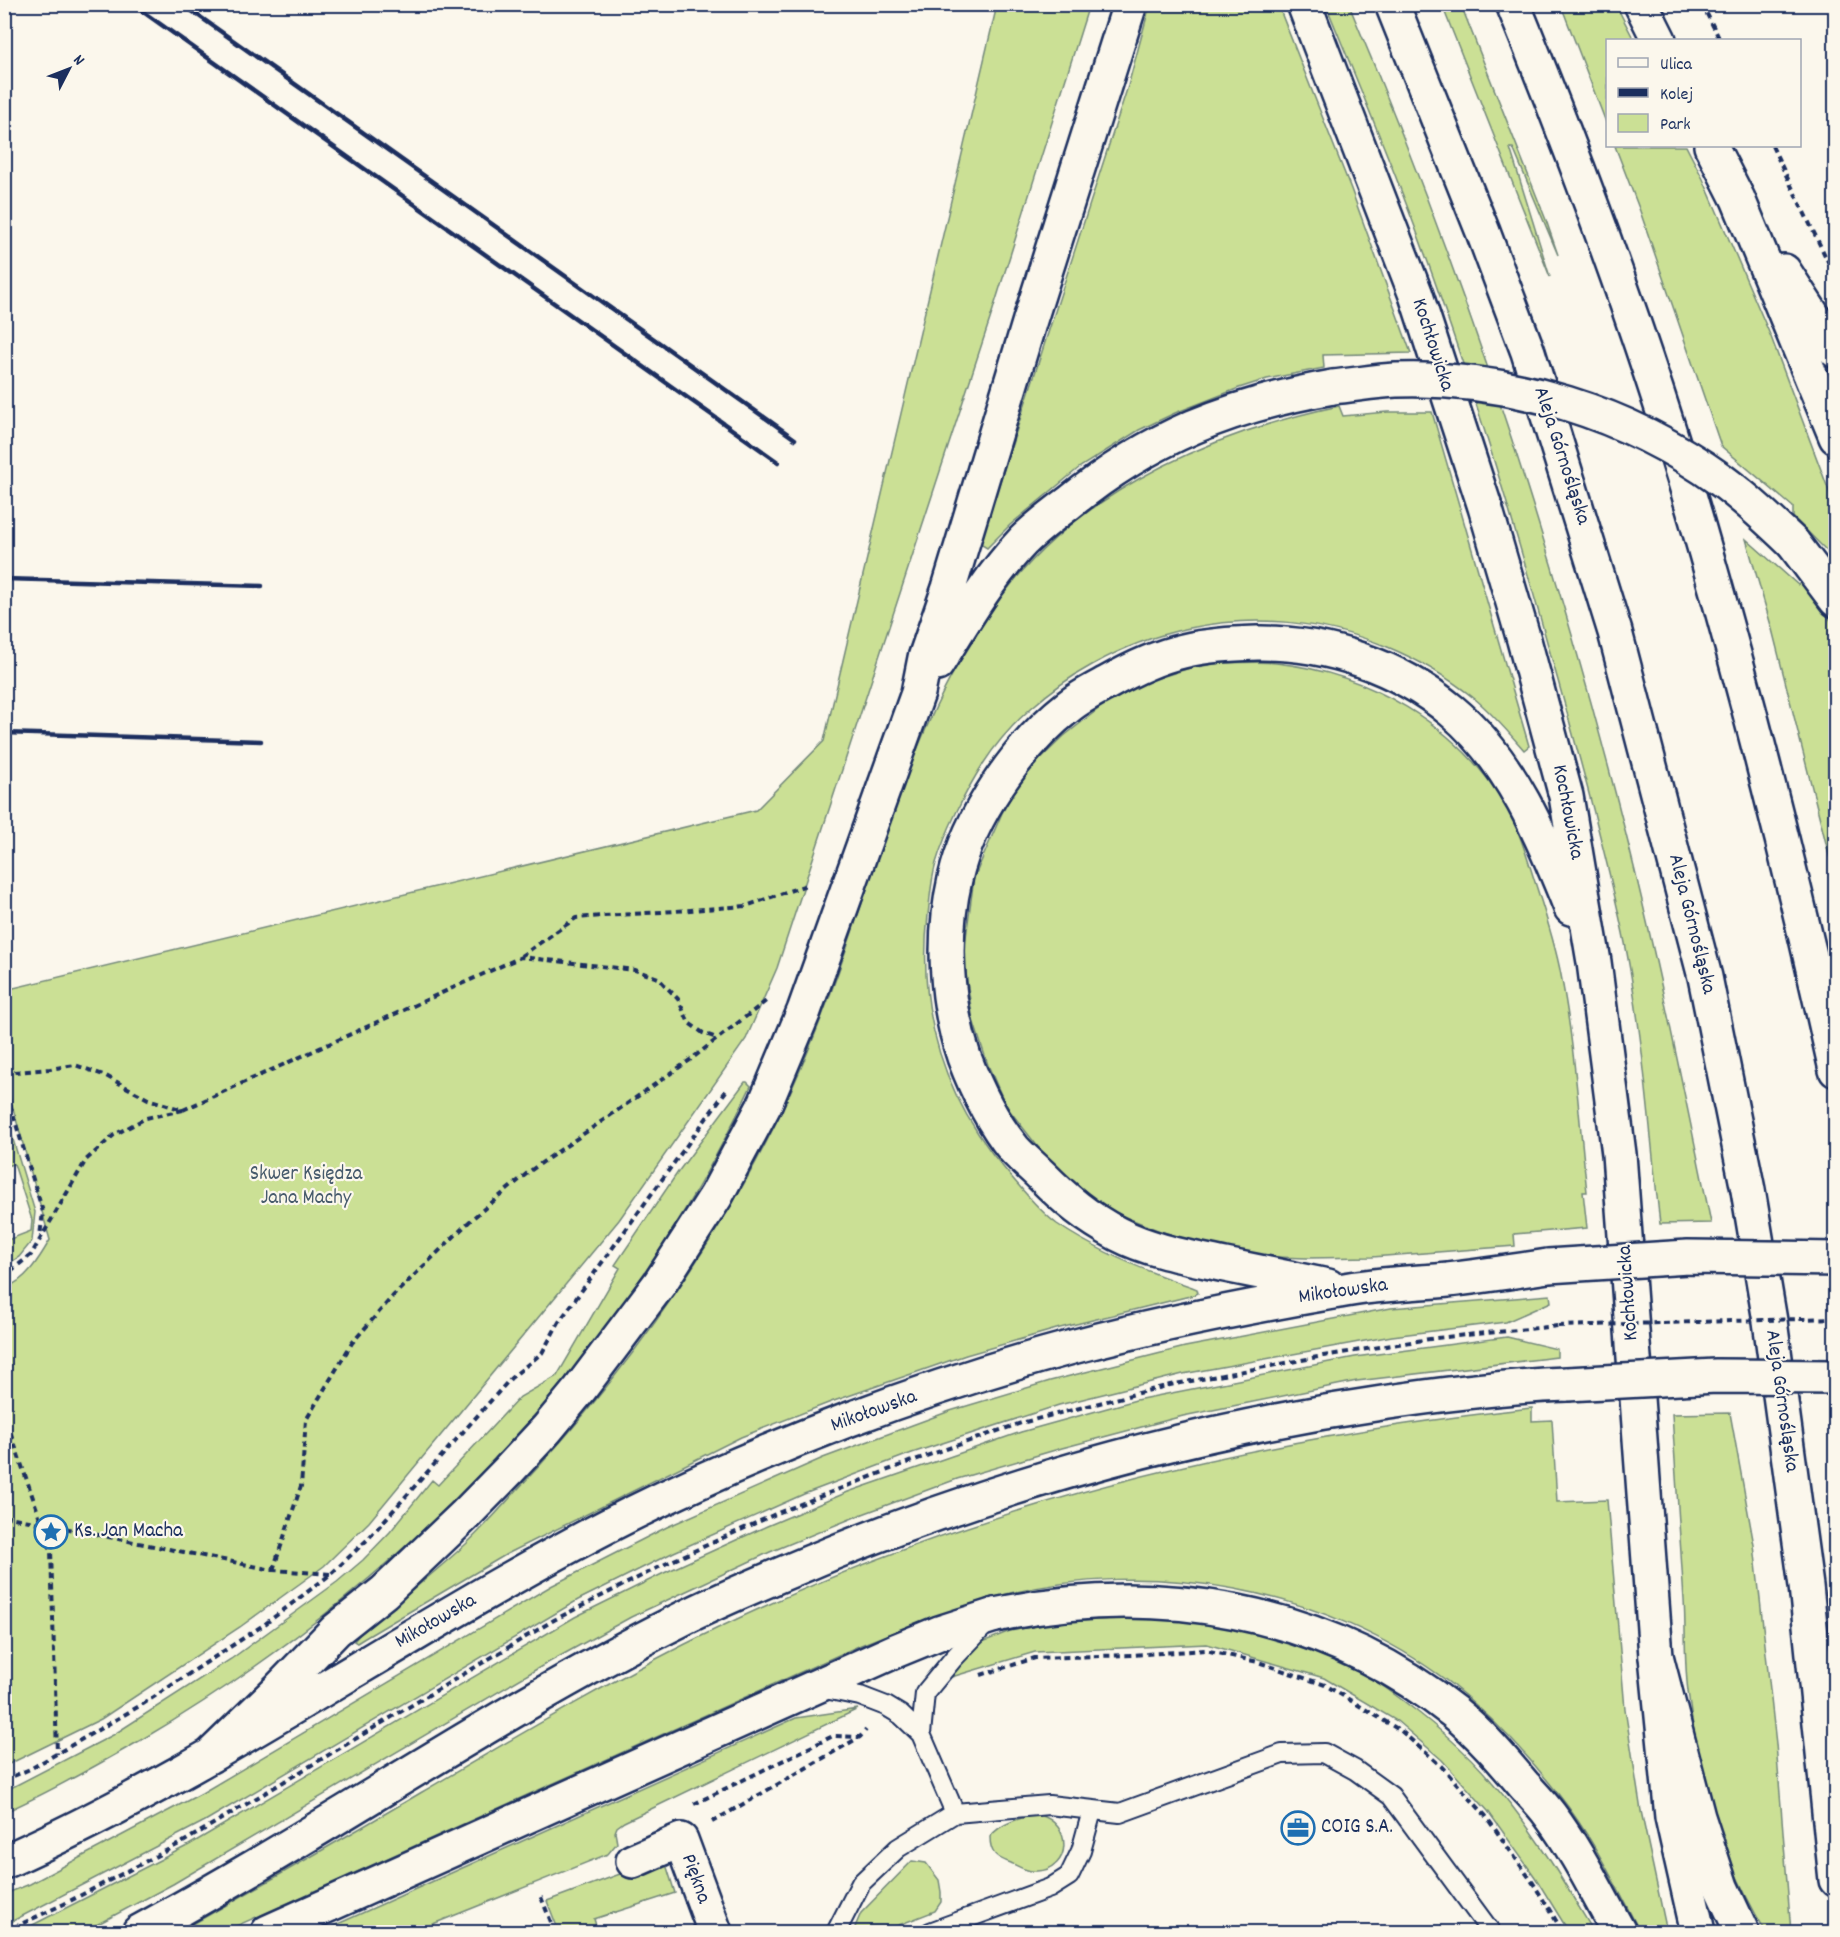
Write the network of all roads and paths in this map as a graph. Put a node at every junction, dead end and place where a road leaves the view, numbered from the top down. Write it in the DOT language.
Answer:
graph roads {
  1 [pos="1130,4"];
  2 [pos="1304,4"];
  3 [pos="1392,4"];
  4 [pos="1513,4"];
  5 [pos="1641,4"];
  6 [pos="1702,4"];
  7 [pos="1658,39"];
  8 [pos="1720,39"];
  9 [pos="1712,147"];
  10 [pos="1772,147"];
  11 [pos="1738,199"];
  12 [pos="1836,277"];
  13 [pos="1836,351"];
  14 [pos="1836,437"];
  15 [pos="1836,600"];
  16 [pos="918,693"];
  17 [pos="814,882"];
  18 [pos="520,957"];
  19 [pos="1594,962"];
  20 [pos="774,995"];
  21 [pos="717,1039"];
  22 [pos="1836,1070"];
  23 [pos="4,1073"];
  24 [pos="4,1084"];
  25 [pos="183,1110"];
  26 [pos="40,1240"];
  27 [pos="605,1258"];
  28 [pos="1836,1259"];
  29 [pos="4,1276"];
  30 [pos="1345,1290"];
  31 [pos="1836,1318"];
  32 [pos="1558,1326"];
  33 [pos="1836,1377"];
  34 [pos="4,1414"];
  35 [pos="4,1516"];
  36 [pos="40,1523"];
  37 [pos="273,1570"];
  38 [pos="331,1574"];
  39 [pos="995,1615"];
  40 [pos="1656,1656"];
  41 [pos="980,1676"];
  42 [pos="813,1687"];
  43 [pos="921,1734"];
  44 [pos="833,1736"];
  45 [pos="860,1737"];
  46 [pos="57,1754"];
  47 [pos="210,1755"];
  48 [pos="4,1780"];
  49 [pos="1092,1811"];
  50 [pos="955,1813"];
  51 [pos="681,1840"];
  52 [pos="4,1862"];
  53 [pos="633,1862"];
  54 [pos="1836,1880"];
  55 [pos="542,1897"];
  56 [pos="139,1932"];
  57 [pos="268,1932"];
  58 [pos="555,1932"];
  59 [pos="715,1932"];
  60 [pos="836,1932"];
  61 [pos="930,1932"];
  62 [pos="1491,1932"];
  63 [pos="1563,1932"];
  64 [pos="1619,1932"];
  65 [pos="1698,1932"];
  66 [pos="1742,1932"];
  1 -- 16 [label="main road"];
  2 -- 19 [label="main road, Kochłowicka"];
  3 -- 54 [label="main road, Aleja Górnośląska"];
  4 -- 22 [label="main road"];
  5 -- 7 [label="main road"];
  6 -- 8 [label="path"];
  9 -- 11 [label="main road"];
  10 -- 12 [label="path"];
  11 -- 13 [label="main road"];
  11 -- 14 [label="main road"];
  15 -- 16 [label="main road, bridge"];
  16 -- 47 [label="main road"];
  17 -- 18 [label="path"];
  18 -- 21 [label="path"];
  18 -- 25 [label="path"];
  19 -- 30 [label="main road"];
  19 -- 40 [label="main road, Kochłowicka"];
  20 -- 21 [label="path"];
  21 -- 37 [label="path"];
  23 -- 25 [label="path"];
  24 -- 26 [label="path"];
  25 -- 26 [label="path"];
  26 -- 29 [label="path"];
  27 -- 38 [label="path"];
  28 -- 30 [label="main road, Mikołowska, bridge"];
  30 -- 47 [label="main road, Mikołowska"];
  31 -- 32 [label="path, bridge"];
  33 -- 56 [label="main road, bridge"];
  34 -- 36 [label="path"];
  35 -- 36 [label="path"];
  36 -- 37 [label="path"];
  36 -- 46 [label="path"];
  37 -- 38 [label="path"];
  38 -- 46 [label="path"];
  39 -- 42 [label="main road"];
  39 -- 43 [label="lane"];
  39 -- 64 [label="main road"];
  40 -- 65 [label="main road"];
  40 -- 66 [label="main road"];
  41 -- 63 [label="path"];
  42 -- 43 [label="lane"];
  42 -- 57 [label="main road"];
  43 -- 50 [label="lane"];
  44 -- 51 [label="path"];
  45 -- 51 [label="path"];
  46 -- 48 [label="path"];
  47 -- 52 [label="main road, Mikołowska"];
  49 -- 50 [label="lane"];
  49 -- 61 [label="lane"];
  49 -- 62 [label="lane"];
  50 -- 60 [label="lane"];
  51 -- 53 [label="main road, Piękna"];
  51 -- 59 [label="main road, Piękna"];
  55 -- 58 [label="path"];
}
